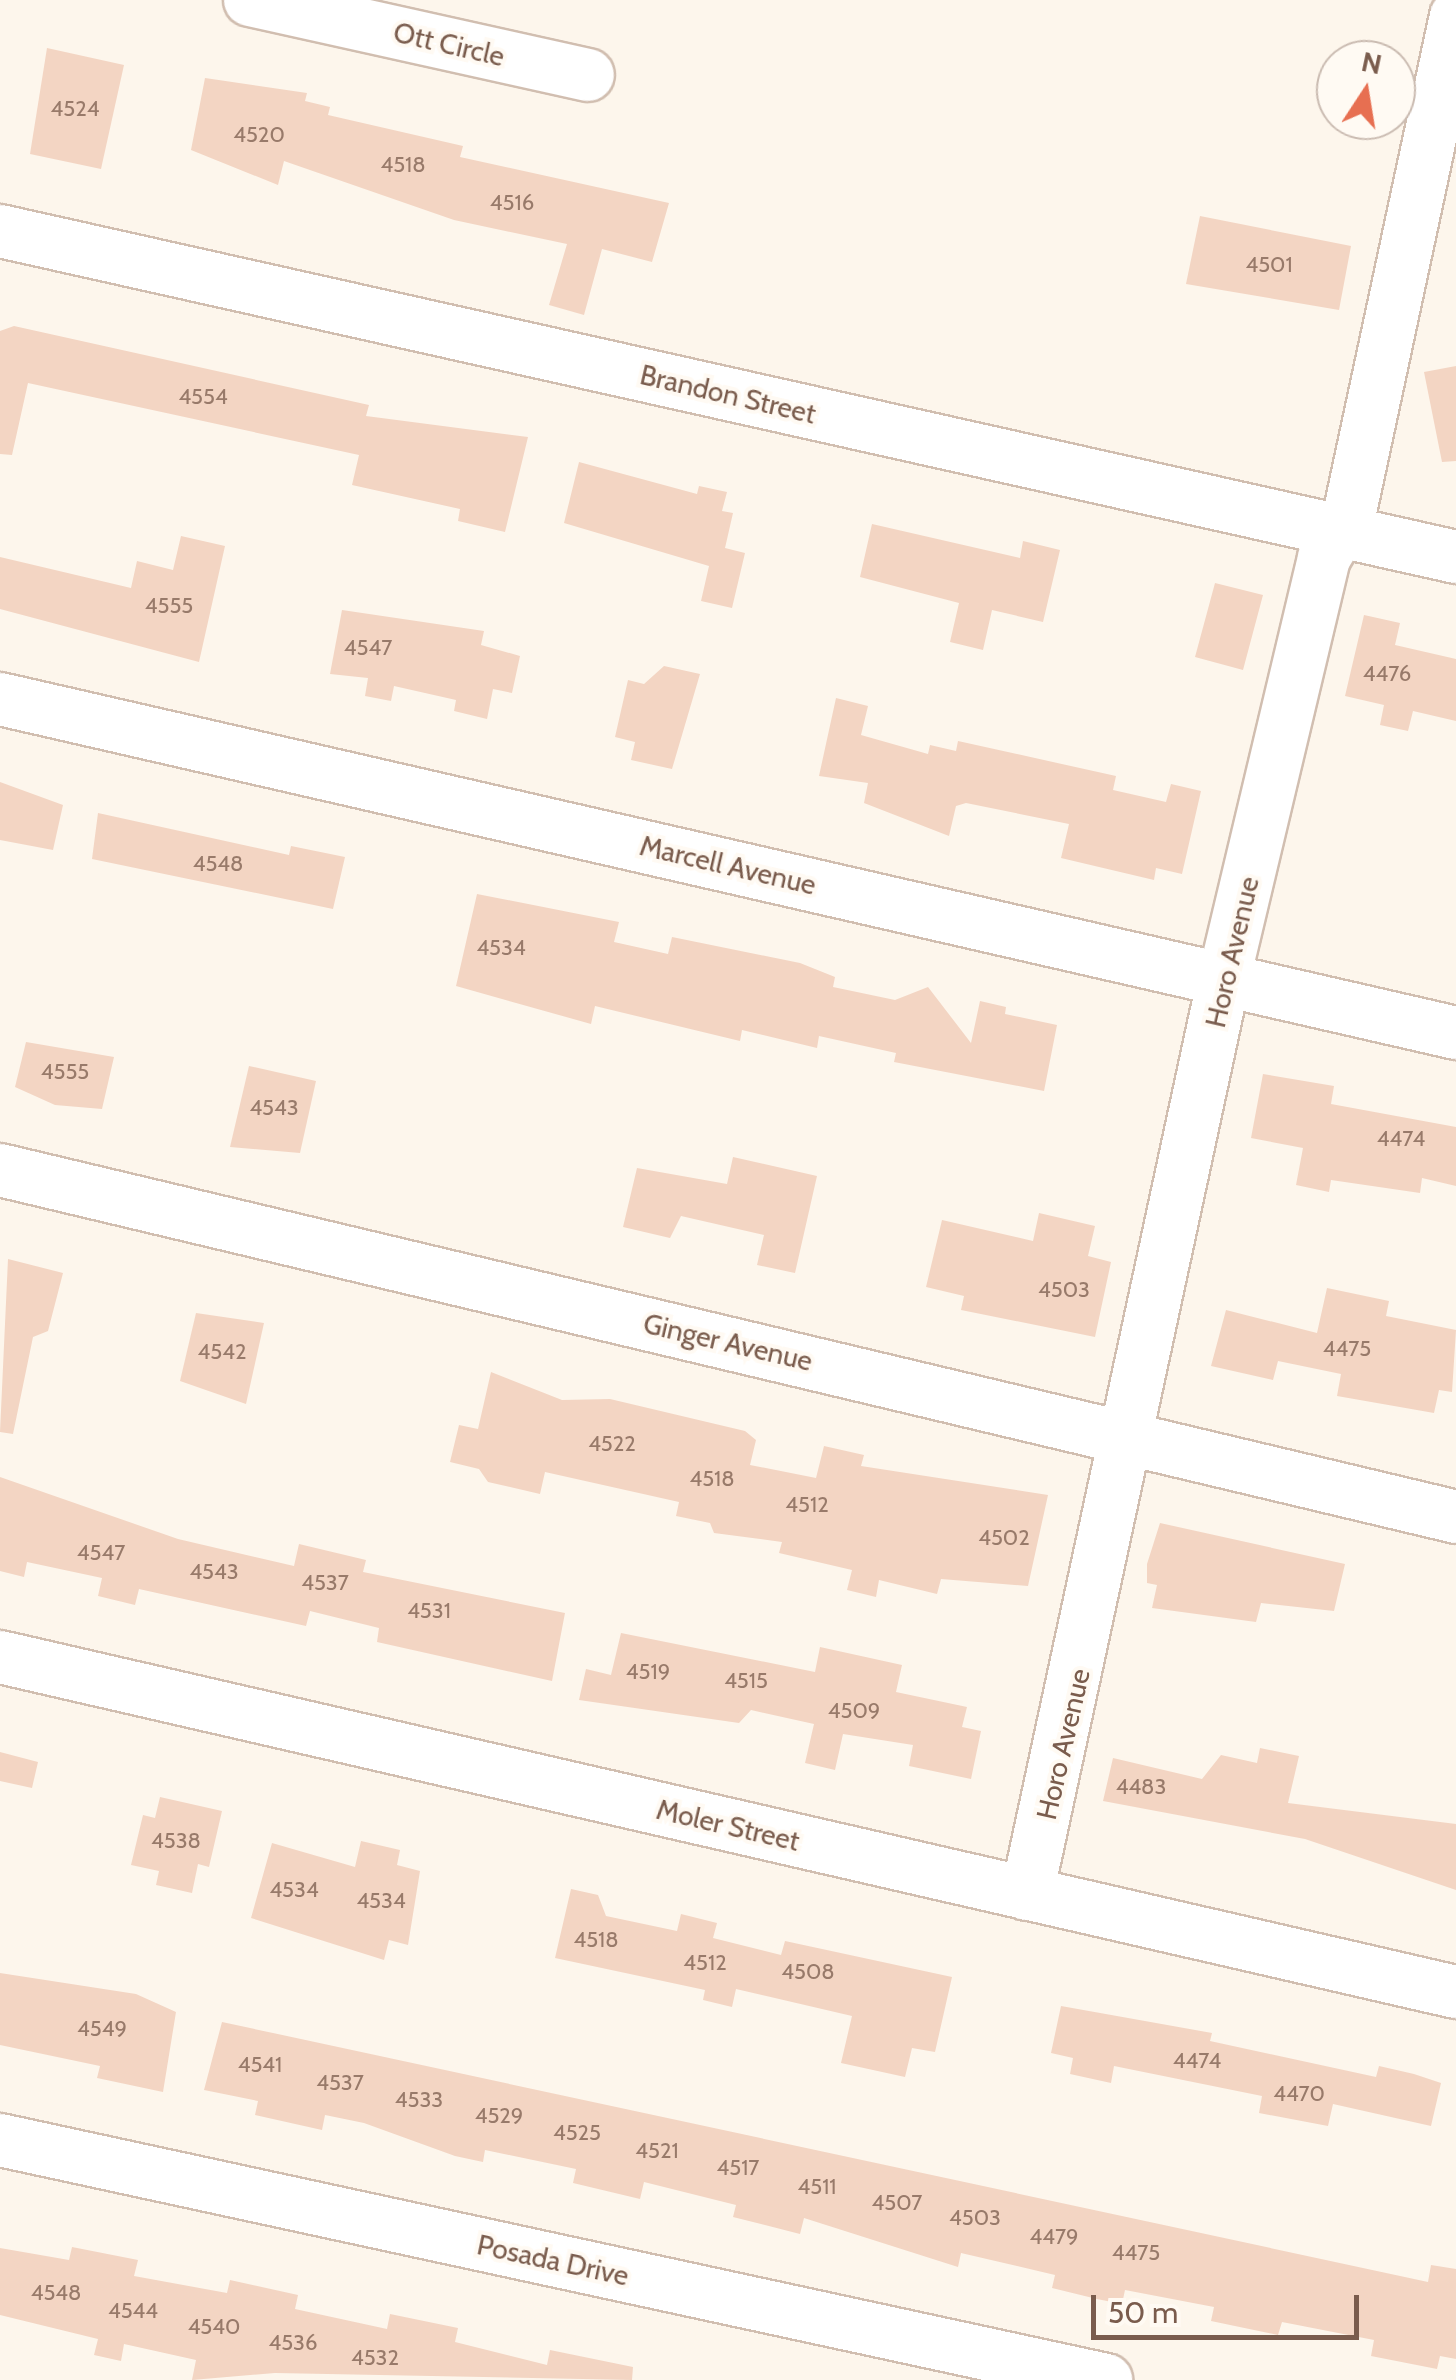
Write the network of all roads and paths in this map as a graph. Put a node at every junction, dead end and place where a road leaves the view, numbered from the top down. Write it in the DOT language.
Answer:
graph roads {
  1 [pos="250,0"];
  2 [pos="1456,16"];
  3 [pos="588,75"];
  4 [pos="0,230"];
  5 [pos="1338,536"];
  6 [pos="1456,557"];
  7 [pos="0,698"];
  8 [pos="1224,978"];
  9 [pos="1456,1033"];
  10 [pos="0,1170"];
  11 [pos="1129,1436"];
  12 [pos="1456,1517"];
  13 [pos="0,1658"];
  14 [pos="1027,1894"];
  15 [pos="1456,1992"];
  16 [pos="0,2140"];
  17 [pos="1106,2380"];
  1 -- 3 [label="street, Ott Circle"];
  2 -- 5 [label="street, Horo Avenue"];
  4 -- 5 [label="street, Brandon Street"];
  5 -- 6 [label="street, Brandon Street"];
  5 -- 8 [label="street, Horo Avenue"];
  7 -- 8 [label="street, Marcell Avenue"];
  8 -- 9 [label="street, Marcell Avenue"];
  8 -- 11 [label="street, Horo Avenue"];
  10 -- 11 [label="street, Ginger Avenue"];
  11 -- 12 [label="street, Ginger Avenue"];
  11 -- 14 [label="street, Horo Avenue"];
  13 -- 14 [label="street, Moler Street"];
  14 -- 15 [label="street, Moler Street"];
  16 -- 17 [label="street, Posada Drive"];
}
